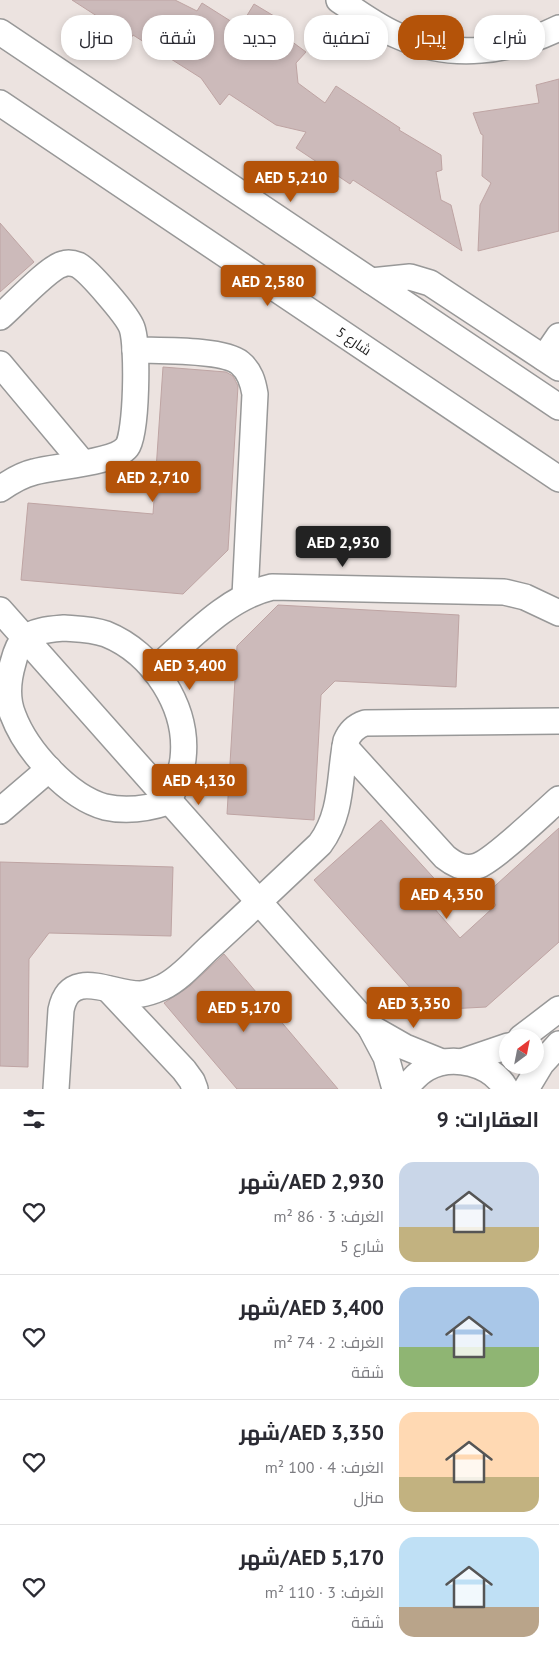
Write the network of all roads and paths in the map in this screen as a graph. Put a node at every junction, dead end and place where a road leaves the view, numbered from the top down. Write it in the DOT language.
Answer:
graph roads {
  1 [pos="339,0"];
  2 [pos="559,28"];
  3 [pos="0,32"];
  4 [pos="0,103"];
  5 [pos="371,281"];
  6 [pos="0,317"];
  7 [pos="559,336"];
  8 [pos="135,350"];
  9 [pos="551,363"];
  10 [pos="0,364"];
  11 [pos="559,407"];
  12 [pos="82,462"];
  13 [pos="559,479"];
  14 [pos="0,489"];
  15 [pos="245,596"];
  16 [pos="0,610"];
  17 [pos="559,614"];
  18 [pos="25,638"];
  19 [pos="154,670"];
  20 [pos="559,721"];
  21 [pos="345,747"];
  22 [pos="49,769"];
  23 [pos="559,799"];
  24 [pos="168,802"];
  25 [pos="0,811"];
  26 [pos="260,901"];
  27 [pos="108,989"];
  28 [pos="559,1009"];
  29 [pos="370,1027"];
  30 [pos="533,1029"];
  31 [pos="559,1044"];
  32 [pos="499,1049"];
  33 [pos="453,1062"];
  34 [pos="56,1089"];
  35 [pos="195,1089"];
  36 [pos="395,1089"];
  37 [pos="405,1089"];
  38 [pos="506,1089"];
  39 [pos="526,1089"];
  1 -- 2 [label="street"];
  3 -- 5 [label="street"];
  4 -- 13 [label="street, شارع 5"];
  5 -- 9 [label="street"];
  5 -- 11 [label="street"];
  6 -- 8 [label="street"];
  7 -- 9 [label="street"];
  8 -- 12 [label="street"];
  8 -- 15 [label="street"];
  10 -- 12 [label="street"];
  12 -- 14 [label="street"];
  15 -- 17 [label="street"];
  15 -- 19 [label="street"];
  16 -- 18 [label="street"];
  18 -- 19 [label="street"];
  18 -- 22 [label="street"];
  18 -- 24 [label="street"];
  19 -- 24 [label="street"];
  20 -- 21 [label="street"];
  21 -- 23 [label="street"];
  21 -- 26 [label="street"];
  22 -- 24 [label="street"];
  22 -- 25 [label="street"];
  24 -- 26 [label="street"];
  26 -- 27 [label="street"];
  26 -- 29 [label="street"];
  27 -- 34 [label="street"];
  27 -- 35 [label="street"];
  28 -- 30 [label="street"];
  29 -- 33 [label="street"];
  29 -- 36 [label="street"];
  31 -- 39 [label="street"];
  32 -- 33 [label="street"];
  33 -- 37 [label="street"];
  33 -- 38 [label="street"];
}
